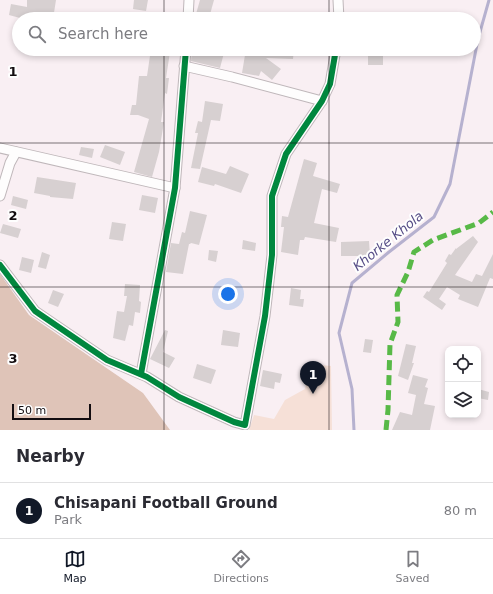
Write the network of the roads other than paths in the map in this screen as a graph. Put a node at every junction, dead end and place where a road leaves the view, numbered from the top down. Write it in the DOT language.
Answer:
graph roads {
  1 [pos="190,0"];
  2 [pos="338,0"];
  3 [pos="189,12"];
  4 [pos="339,12"];
  5 [pos="185,56"];
  6 [pos="335,56"];
  7 [pos="184,66"];
  8 [pos="322,101"];
  9 [pos="0,148"];
  10 [pos="16,152"];
  11 [pos="175,188"];
  12 [pos="0,196"];
  13 [pos="0,264"];
  14 [pos="141,374"];
  1 -- 3 [label="street"];
  2 -- 4 [label="street"];
  5 -- 7 [label="street"];
  6 -- 8 [label="street"];
  7 -- 8 [label="street"];
  7 -- 11 [label="street"];
  8 -- 14 [label="street"];
  9 -- 10 [label="street"];
  10 -- 11 [label="street"];
  10 -- 12 [label="street"];
  11 -- 14 [label="street"];
  13 -- 14 [label="street"];
}
